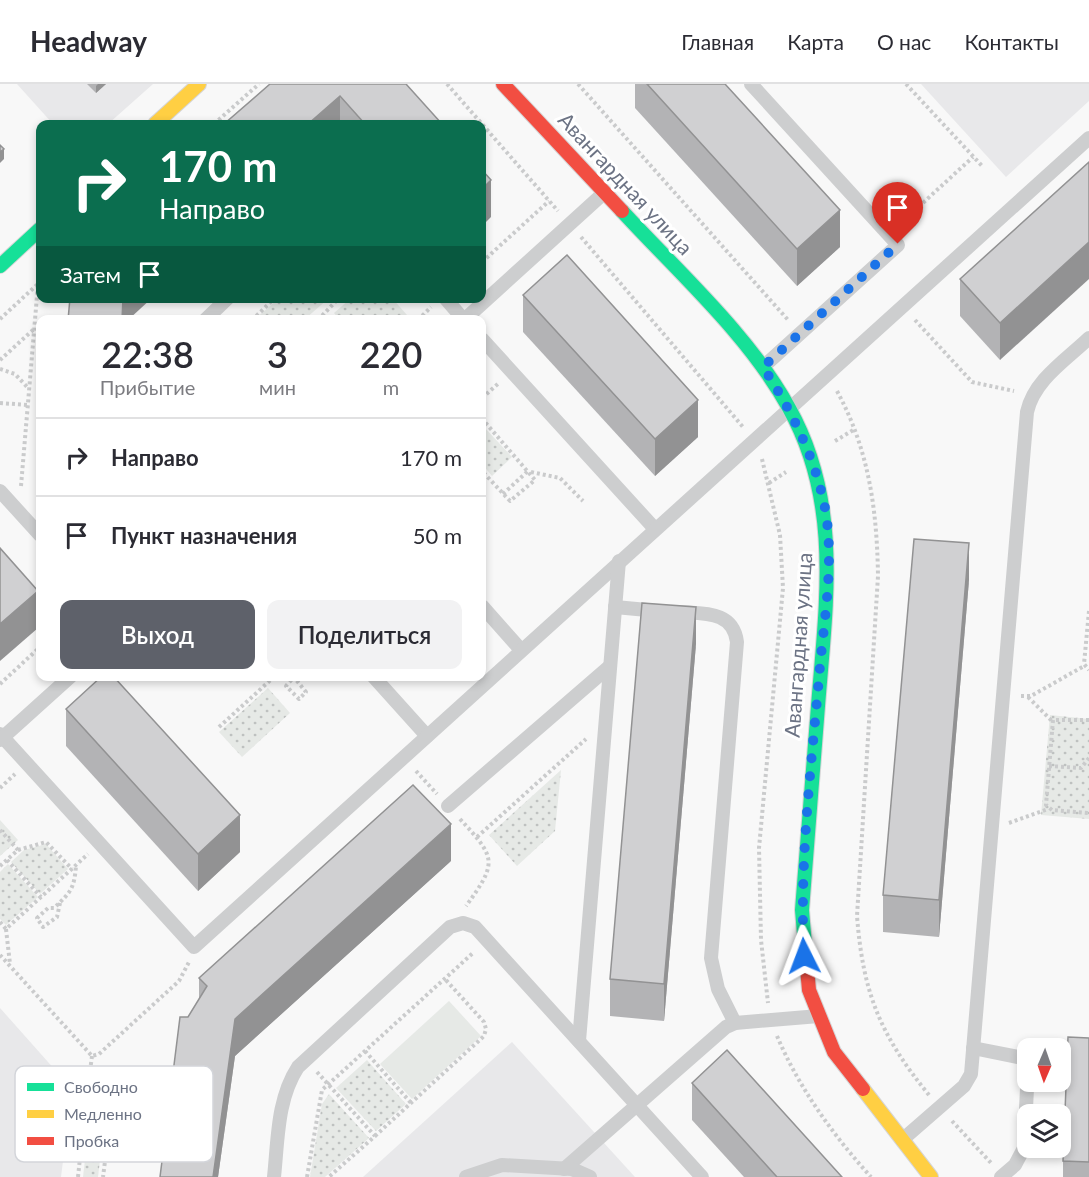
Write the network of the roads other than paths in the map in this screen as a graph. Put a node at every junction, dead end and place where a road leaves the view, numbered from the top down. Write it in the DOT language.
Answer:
graph roads {
  1 [pos="199,84"];
  2 [pos="503,84"];
  3 [pos="751,84"];
  4 [pos="159,120"];
  5 [pos="1089,138"];
  6 [pos="605,192"];
  7 [pos="36,233"];
  8 [pos="0,266"];
  9 [pos="486,300"];
  10 [pos="223,303"];
  11 [pos="449,303"];
  12 [pos="483,303"];
  13 [pos="210,315"];
  14 [pos="460,315"];
  15 [pos="470,315"];
  16 [pos="1089,339"];
  17 [pos="486,343"];
  18 [pos="763,367"];
  19 [pos="789,407"];
  20 [pos="0,491"];
  21 [pos="655,529"];
  22 [pos="36,531"];
  23 [pos="619,561"];
  24 [pos="615,607"];
  25 [pos="486,611"];
  26 [pos="521,650"];
  27 [pos="610,666"];
  28 [pos="65,681"];
  29 [pos="378,681"];
  30 [pos="427,736"];
  31 [pos="1,737"];
  32 [pos="448,806"];
  33 [pos="819,1016"];
  34 [pos="735,1023"];
  35 [pos="579,1041"];
  36 [pos="973,1048"];
  37 [pos="1071,1048"];
  38 [pos="1089,1048"];
  39 [pos="1017,1057"];
  40 [pos="1027,1092"];
  41 [pos="636,1105"];
  42 [pos="901,1141"];
  43 [pos="564,1169"];
  44 [pos="273,1177"];
  45 [pos="466,1177"];
  46 [pos="591,1177"];
  47 [pos="702,1177"];
  48 [pos="931,1177"];
  49 [pos="1001,1177"];
  1 -- 4 [label="street"];
  2 -- 6 [label="street, Авангардная улица"];
  3 -- 18 [label="lane"];
  5 -- 19 [label="lane"];
  6 -- 9 [label="lane"];
  6 -- 18 [label="street, Авангардная улица"];
  7 -- 8 [label="street"];
  10 -- 13 [label="lane"];
  11 -- 14 [label="lane"];
  12 -- 15 [label="lane"];
  16 -- 36 [label="lane"];
  17 -- 21 [label="lane"];
  18 -- 19 [label="street, Авангардная улица"];
  19 -- 21 [label="lane"];
  19 -- 33 [label="street, Авангардная улица"];
  20 -- 22 [label="lane"];
  21 -- 23 [label="lane"];
  23 -- 24 [label="lane"];
  23 -- 26 [label="lane"];
  24 -- 27 [label="lane"];
  24 -- 34 [label="lane"];
  25 -- 26 [label="lane"];
  26 -- 30 [label="lane"];
  27 -- 32 [label="lane"];
  27 -- 35 [label="lane"];
  28 -- 31 [label="lane"];
  29 -- 30 [label="lane"];
  30 -- 31 [label="lane"];
  33 -- 34 [label="lane"];
  33 -- 42 [label="street, Авангардная улица"];
  34 -- 41 [label="lane"];
  35 -- 41 [label="lane"];
  35 -- 44 [label="lane"];
  36 -- 39 [label="lane"];
  36 -- 42 [label="lane"];
  37 -- 38 [label="lane"];
  40 -- 49 [label="lane"];
  41 -- 43 [label="lane"];
  41 -- 47 [label="lane"];
  42 -- 48 [label="street, Авангардная улица"];
  43 -- 45 [label="lane"];
  43 -- 46 [label="lane"];
}
